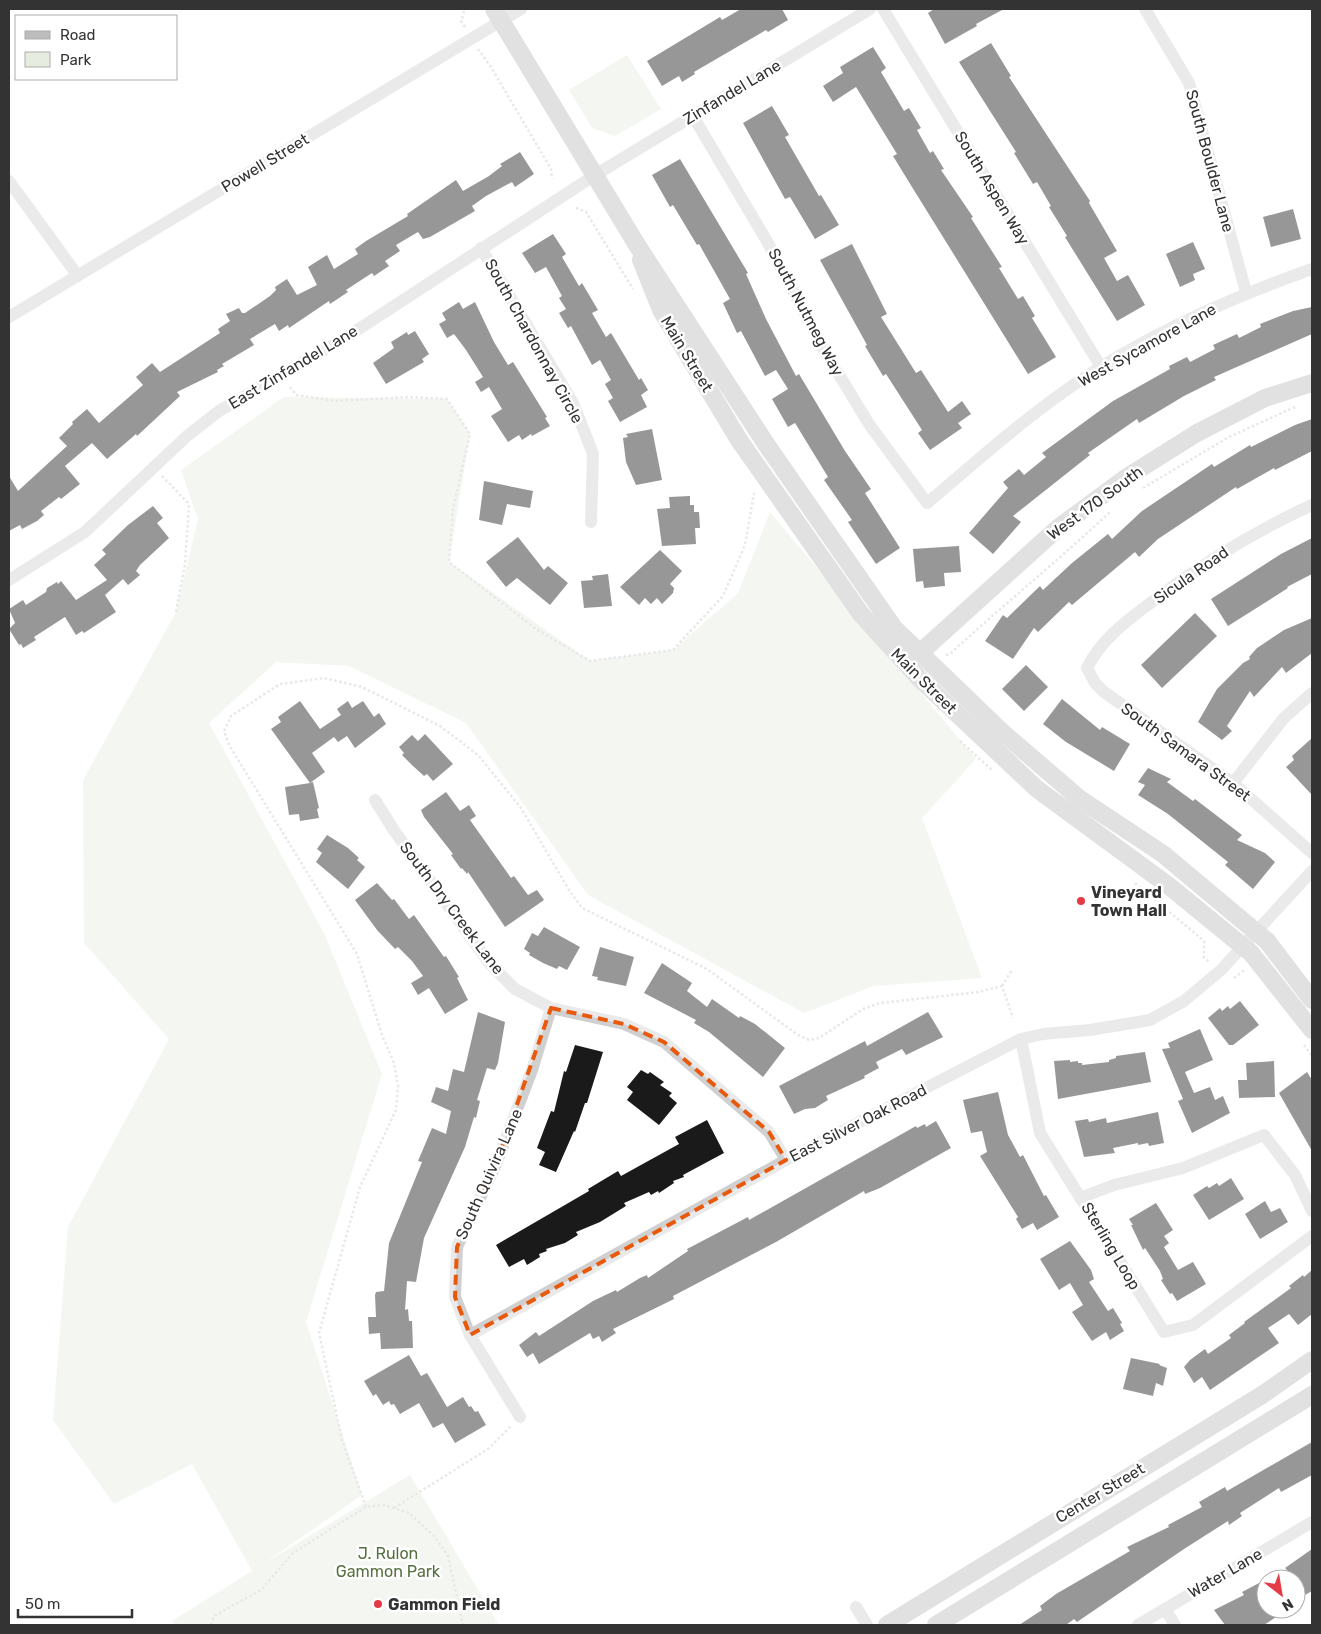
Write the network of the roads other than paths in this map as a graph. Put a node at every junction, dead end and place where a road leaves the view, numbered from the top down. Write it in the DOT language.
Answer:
graph roads {
  1 [pos="521,9"];
  2 [pos="870,9"];
  3 [pos="883,9"];
  4 [pos="1145,9"];
  5 [pos="497,15"];
  6 [pos="693,116"];
  7 [pos="595,175"];
  8 [pos="9,181"];
  9 [pos="637,245"];
  10 [pos="481,248"];
  11 [pos="1312,270"];
  12 [pos="78,276"];
  13 [pos="1246,292"];
  14 [pos="9,318"];
  15 [pos="1101,367"];
  16 [pos="1312,383"];
  17 [pos="927,503"];
  18 [pos="1312,505"];
  19 [pos="591,522"];
  20 [pos="9,580"];
  21 [pos="920,653"];
  22 [pos="906,665"];
  23 [pos="1087,668"];
  24 [pos="1312,693"];
  25 [pos="1233,783"];
  26 [pos="376,800"];
  27 [pos="1312,852"];
  28 [pos="1312,871"];
  29 [pos="1248,939"];
  30 [pos="1312,1000"];
  31 [pos="551,1008"];
  32 [pos="1312,1030"];
  33 [pos="1021,1039"];
  34 [pos="786,1160"];
  35 [pos="1080,1198"];
  36 [pos="1312,1212"];
  37 [pos="1312,1236"];
  38 [pos="470,1335"];
  39 [pos="1312,1360"];
  40 [pos="1312,1395"];
  41 [pos="520,1417"];
  42 [pos="1312,1522"];
  43 [pos="856,1608"];
  44 [pos="1165,1609"];
  45 [pos="867,1625"];
  46 [pos="887,1625"];
  47 [pos="936,1625"];
  48 [pos="1138,1625"];
  49 [pos="1175,1625"];
  1 -- 5 [label="street, Powell Street"];
  2 -- 6 [label="street, Zinfandel Lane"];
  3 -- 15 [label="street, South Aspen Way"];
  4 -- 13 [label="street, South Boulder Lane"];
  5 -- 7 [label="street, Main Street"];
  5 -- 12 [label="street, Powell Street"];
  6 -- 7 [label="street, Zinfandel Lane"];
  6 -- 17 [label="street, South Nutmeg Way"];
  7 -- 9 [label="street, Main Street"];
  7 -- 10 [label="street, East Zinfandel Lane"];
  8 -- 12 [label="street"];
  9 -- 21 [label="street, Main Street"];
  9 -- 22 [label="street, Main Street"];
  10 -- 19 [label="street, South Chardonnay Circle"];
  10 -- 20 [label="street, East Zinfandel Lane"];
  11 -- 13 [label="street, West Sycamore Lane"];
  12 -- 14 [label="street, Powell Street"];
  13 -- 15 [label="street, West Sycamore Lane"];
  15 -- 17 [label="street, West Sycamore Lane"];
  16 -- 21 [label="street, West 170 South"];
  18 -- 23 [label="street, Sicula Road"];
  21 -- 22 [label="street, West 170 South"];
  21 -- 29 [label="street, Main Street"];
  22 -- 29 [label="street, Main Street"];
  23 -- 25 [label="street, South Samara Street"];
  24 -- 25 [label="street"];
  25 -- 27 [label="street, South Samara Street"];
  26 -- 31 [label="street, South Dry Creek Lane"];
  28 -- 29 [label="street, East Silver Oak Road"];
  29 -- 30 [label="street, Main Street"];
  29 -- 32 [label="street, Main Street"];
  29 -- 33 [label="street, East Silver Oak Road"];
  31 -- 34 [label="street, South Dry Creek Lane"];
  31 -- 38 [label="street, South Quivira Lane"];
  33 -- 34 [label="street, East Silver Oak Road"];
  33 -- 35 [label="street"];
  34 -- 38 [label="street, East Silver Oak Road"];
  35 -- 36 [label="street, Sterling Loop"];
  35 -- 37 [label="street, Sterling Loop"];
  38 -- 41 [label="street, South Quivira Lane"];
  39 -- 46 [label="street, Center Street"];
  40 -- 47 [label="street, Center Street"];
  42 -- 44 [label="street, Water Lane"];
  43 -- 45 [label="street"];
  44 -- 48 [label="street, Water Lane"];
  44 -- 49 [label="street"];
}
